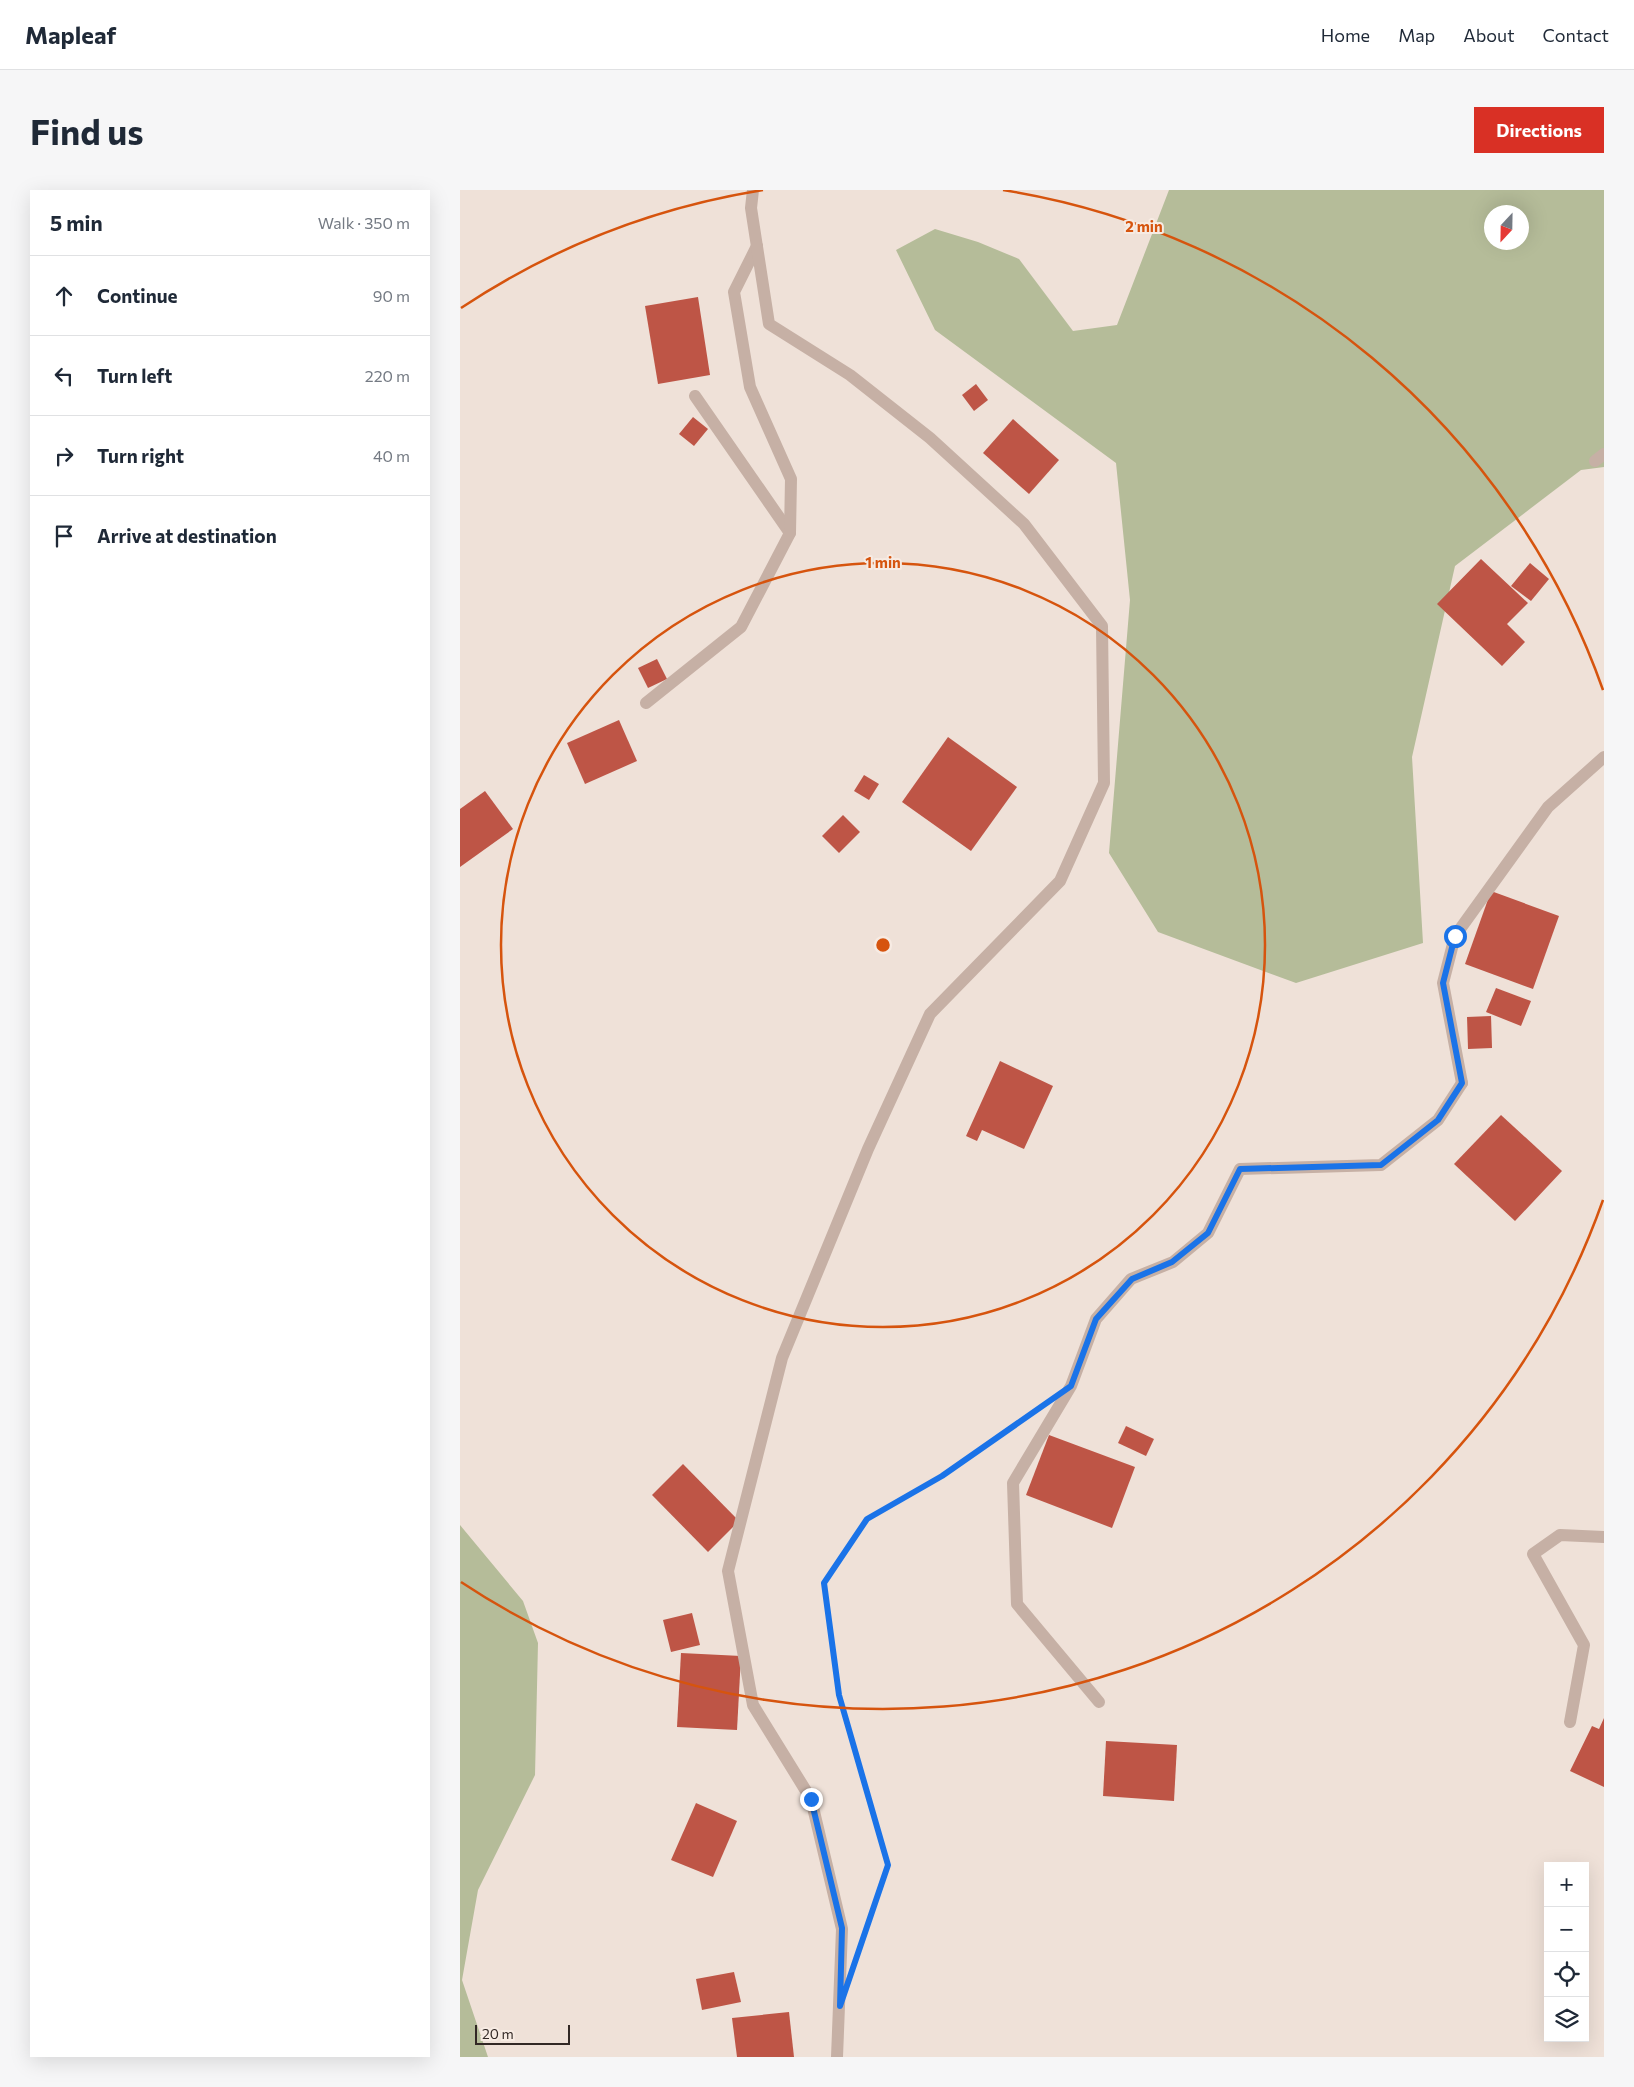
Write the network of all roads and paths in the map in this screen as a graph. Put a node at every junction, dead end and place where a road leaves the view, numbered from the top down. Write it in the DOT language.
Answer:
graph roads {
  1 [pos="753,190"];
  2 [pos="758,246"];
  3 [pos="695,396"];
  4 [pos="790,532"];
  5 [pos="646,703"];
  6 [pos="1604,757"];
  7 [pos="1031,1414"];
  8 [pos="1604,1537"];
  9 [pos="1099,1702"];
  10 [pos="1570,1722"];
  11 [pos="866,1931"];
  12 [pos="836,2057"];
  1 -- 2 [label="street"];
  2 -- 4 [label="street"];
  2 -- 12 [label="street"];
  3 -- 4 [label="street"];
  4 -- 5 [label="street"];
  6 -- 9 [label="street"];
  7 -- 11 [label="path"];
  8 -- 10 [label="street"];
}
